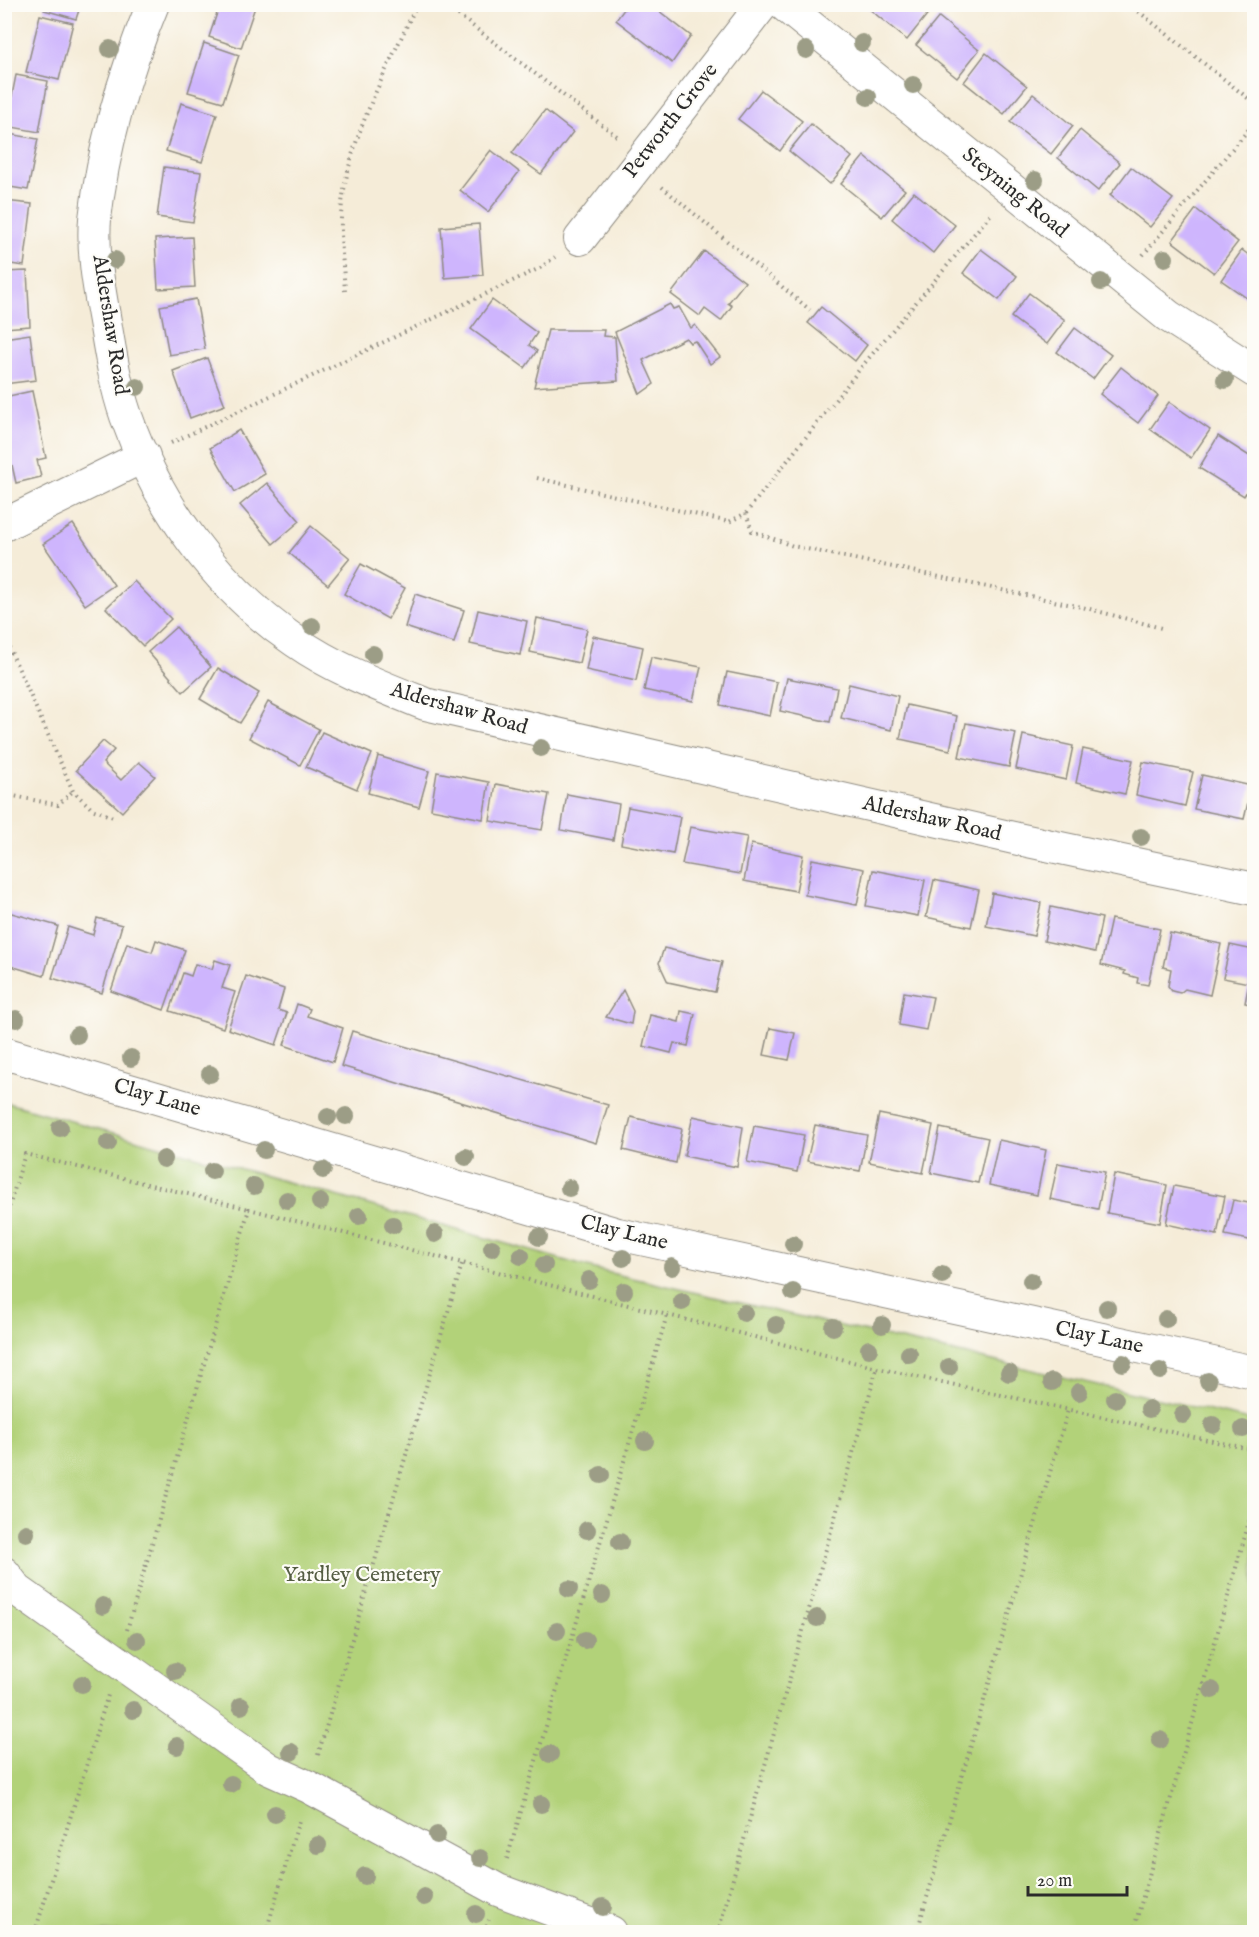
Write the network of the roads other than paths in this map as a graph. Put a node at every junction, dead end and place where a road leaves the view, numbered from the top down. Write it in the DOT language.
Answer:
graph roads {
  1 [pos="153,4"];
  2 [pos="762,4"];
  3 [pos="783,4"];
  4 [pos="580,239"];
  5 [pos="1254,371"];
  6 [pos="144,456"];
  7 [pos="4,525"];
  8 [pos="1254,889"];
  9 [pos="4,1053"];
  10 [pos="1254,1372"];
  11 [pos="4,1573"];
  12 [pos="611,1932"];
  1 -- 6 [label="street, Aldershaw Road"];
  2 -- 4 [label="street, Petworth Grove"];
  3 -- 5 [label="street, Steyning Road"];
  6 -- 7 [label="street"];
  6 -- 8 [label="street, Aldershaw Road"];
  9 -- 10 [label="street, Clay Lane"];
  11 -- 12 [label="street"];
}
